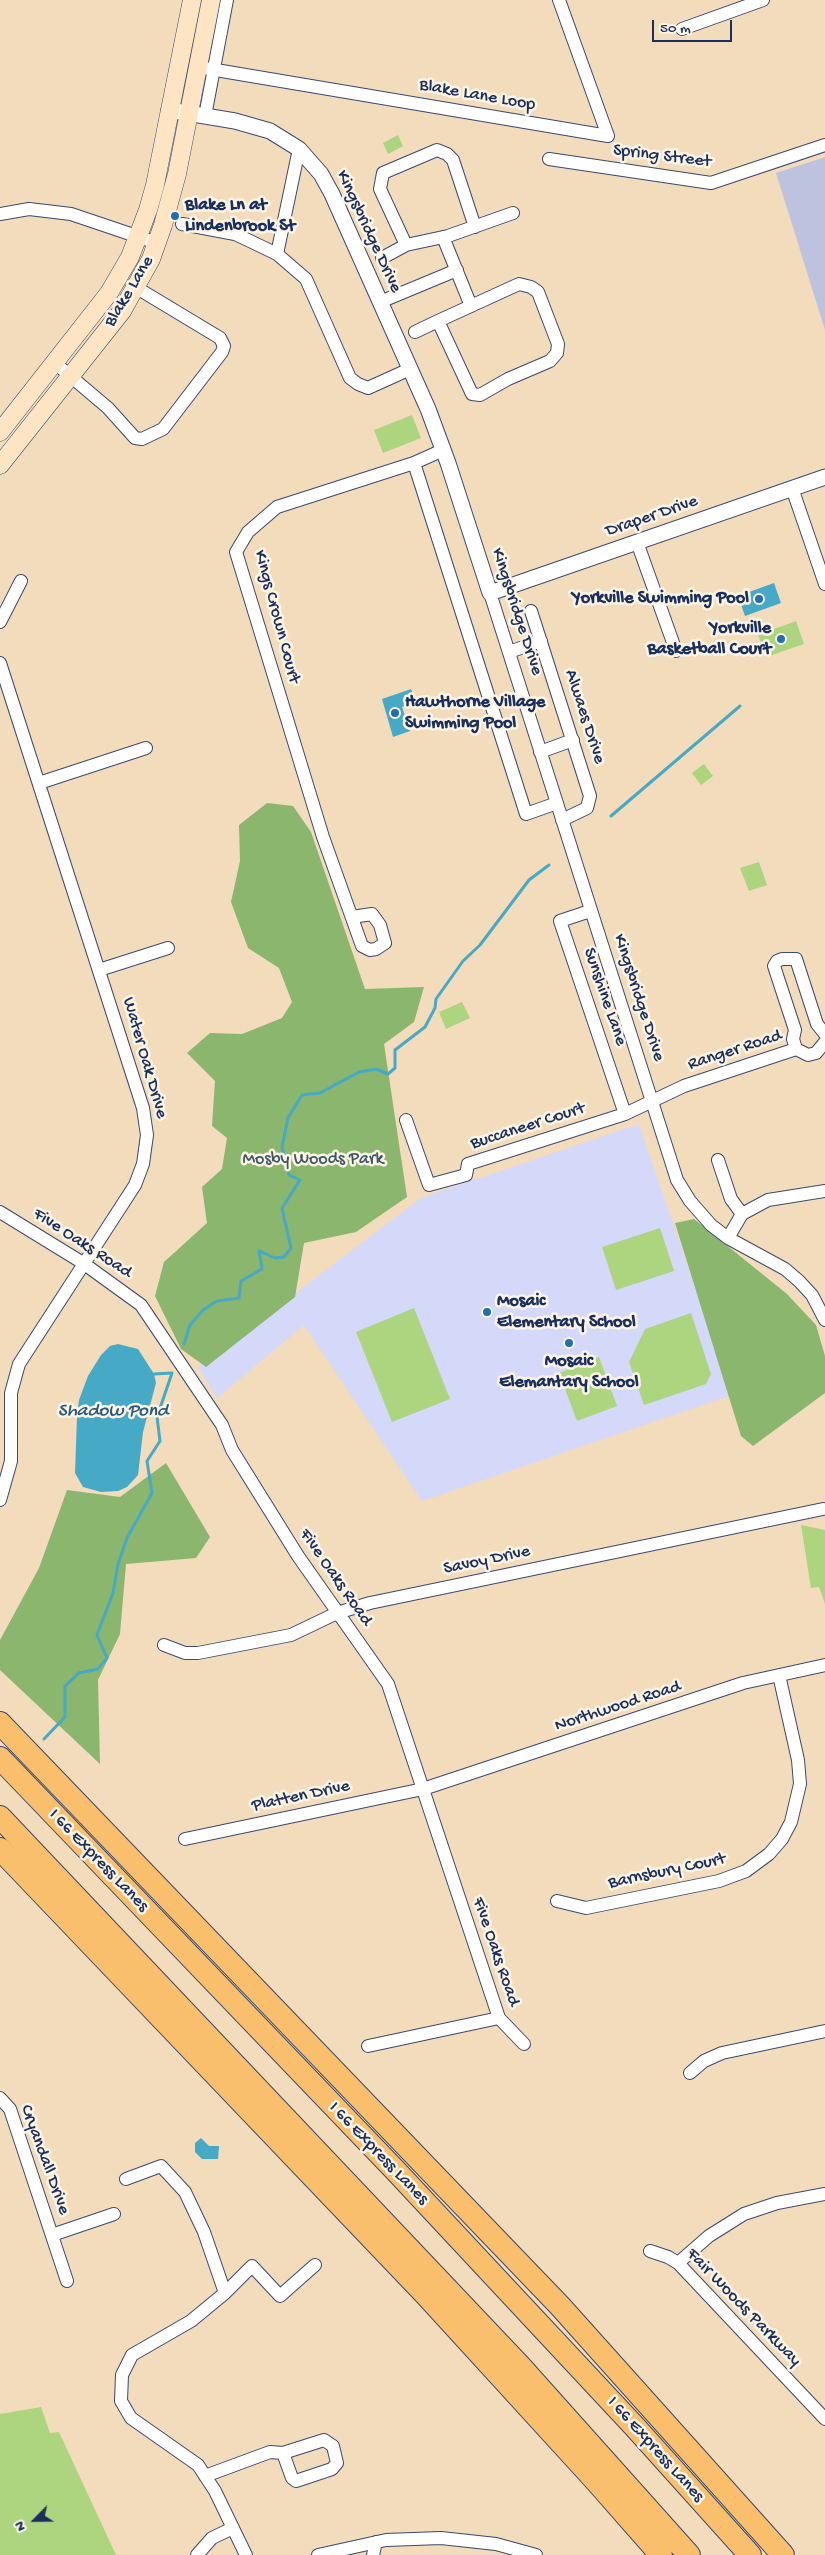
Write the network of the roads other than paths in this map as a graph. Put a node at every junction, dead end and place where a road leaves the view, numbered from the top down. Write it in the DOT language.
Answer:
graph roads {
  1 [pos="192,0"];
  2 [pos="211,0"];
  3 [pos="227,0"];
  4 [pos="560,0"];
  5 [pos="763,0"];
  6 [pos="682,29"];
  7 [pos="205,68"];
  8 [pos="169,110"];
  9 [pos="197,115"];
  10 [pos="825,145"];
  11 [pos="299,148"];
  12 [pos="550,159"];
  13 [pos="513,213"];
  14 [pos="0,214"];
  15 [pos="182,224"];
  16 [pos="475,227"];
  17 [pos="139,236"];
  18 [pos="443,237"];
  19 [pos="157,243"];
  20 [pos="406,245"];
  21 [pos="278,254"];
  22 [pos="382,258"];
  23 [pos="456,270"];
  24 [pos="137,288"];
  25 [pos="380,302"];
  26 [pos="471,306"];
  27 [pos="438,321"];
  28 [pos="415,332"];
  29 [pos="55,363"];
  30 [pos="410,369"];
  31 [pos="71,377"];
  32 [pos="0,432"];
  33 [pos="443,450"];
  34 [pos="414,463"];
  35 [pos="0,465"];
  36 [pos="825,477"];
  37 [pos="792,488"];
  38 [pos="637,542"];
  39 [pos="21,581"];
  40 [pos="825,584"];
  41 [pos="490,593"];
  42 [pos="531,611"];
  43 [pos="0,622"];
  44 [pos="541,641"];
  45 [pos="676,651"];
  46 [pos="509,652"];
  47 [pos="0,663"];
  48 [pos="573,740"];
  49 [pos="146,748"];
  50 [pos="540,752"];
  51 [pos="39,783"];
  52 [pos="557,803"];
  53 [pos="562,820"];
  54 [pos="590,911"];
  55 [pos="352,917"];
  56 [pos="168,948"];
  57 [pos="99,970"];
  58 [pos="821,1029"];
  59 [pos="795,1030"];
  60 [pos="825,1042"];
  61 [pos="796,1049"];
  62 [pos="651,1100"];
  63 [pos="625,1114"];
  64 [pos="406,1120"];
  65 [pos="718,1160"];
  66 [pos="825,1191"];
  67 [pos="0,1212"];
  68 [pos="742,1214"];
  69 [pos="728,1238"];
  70 [pos="83,1263"];
  71 [pos="825,1320"];
  72 [pos="5,1426"];
  73 [pos="0,1500"];
  74 [pos="823,1509"];
  75 [pos="337,1612"];
  76 [pos="164,1645"];
  77 [pos="825,1665"];
  78 [pos="778,1675"];
  79 [pos="0,1723"];
  80 [pos="0,1758"];
  81 [pos="423,1789"];
  82 [pos="0,1817"];
  83 [pos="185,1839"];
  84 [pos="0,1849"];
  85 [pos="557,1901"];
  86 [pos="499,2018"];
  87 [pos="825,2031"];
  88 [pos="524,2044"];
  89 [pos="368,2046"];
  90 [pos="690,2073"];
  91 [pos="0,2098"];
  92 [pos="126,2179"];
  93 [pos="825,2194"];
  94 [pos="114,2214"];
  95 [pos="52,2235"];
  96 [pos="650,2251"];
  97 [pos="678,2264"];
  98 [pos="315,2265"];
  99 [pos="67,2281"];
  100 [pos="224,2293"];
  101 [pos="825,2419"];
  102 [pos="284,2453"];
  103 [pos="205,2476"];
  104 [pos="233,2528"];
  105 [pos="376,2542"];
  106 [pos="197,2555"];
  107 [pos="246,2555"];
  108 [pos="318,2555"];
  109 [pos="373,2555"];
  110 [pos="536,2555"];
  111 [pos="661,2555"];
  112 [pos="689,2555"];
  113 [pos="750,2555"];
  114 [pos="783,2555"];
  1 -- 8 [label="main road, Blake Lane"];
  2 -- 7 [label="main road, Blake Lane"];
  3 -- 7 [label="street"];
  4 -- 7 [label="street, Blake Lane Loop"];
  5 -- 6 [label="street"];
  7 -- 9 [label="main road, Blake Lane"];
  8 -- 9 [label="street, Kingsbridge Drive"];
  8 -- 17 [label="main road, Blake Lane"];
  9 -- 11 [label="street, Kingsbridge Drive"];
  9 -- 19 [label="main road, Blake Lane"];
  10 -- 12 [label="street, Spring Street"];
  11 -- 21 [label="street"];
  11 -- 25 [label="street, Kingsbridge Drive"];
  13 -- 16 [label="street"];
  14 -- 17 [label="street"];
  15 -- 21 [label="street"];
  16 -- 18 [label="street"];
  16 -- 20 [label="street"];
  17 -- 19 [label="street"];
  17 -- 29 [label="main road, Blake Lane"];
  18 -- 20 [label="street"];
  18 -- 23 [label="street"];
  19 -- 24 [label="main road, Blake Lane"];
  20 -- 22 [label="street"];
  21 -- 30 [label="street"];
  23 -- 25 [label="street"];
  23 -- 26 [label="street"];
  24 -- 31 [label="main road, Blake Lane"];
  24 -- 31 [label="street"];
  25 -- 30 [label="street, Kingsbridge Drive"];
  26 -- 27 [label="street"];
  26 -- 27 [label="street"];
  27 -- 28 [label="street"];
  29 -- 31 [label="street"];
  29 -- 32 [label="main road, Blake Lane"];
  30 -- 33 [label="street, Kingsbridge Drive"];
  31 -- 35 [label="main road, Blake Lane"];
  33 -- 34 [label="street, Kings Crown Court"];
  33 -- 41 [label="street, Kingsbridge Drive"];
  34 -- 52 [label="street"];
  34 -- 55 [label="street, Kings Crown Court"];
  36 -- 37 [label="street, Draper Drive"];
  37 -- 38 [label="street, Draper Drive"];
  37 -- 40 [label="street"];
  38 -- 41 [label="street, Draper Drive"];
  38 -- 45 [label="street"];
  39 -- 43 [label="street"];
  41 -- 46 [label="street, Kingsbridge Drive"];
  42 -- 44 [label="street, Alwaes Drive"];
  44 -- 46 [label="street"];
  44 -- 48 [label="street, Alwaes Drive"];
  46 -- 50 [label="street, Kingsbridge Drive"];
  47 -- 51 [label="street, Water Oak Drive"];
  48 -- 50 [label="street"];
  48 -- 53 [label="street, Alwaes Drive"];
  49 -- 51 [label="street"];
  50 -- 52 [label="street, Kingsbridge Drive"];
  51 -- 57 [label="street, Water Oak Drive"];
  52 -- 53 [label="street, Kingsbridge Drive"];
  53 -- 54 [label="street, Kingsbridge Drive"];
  54 -- 62 [label="street, Kingsbridge Drive"];
  54 -- 63 [label="street, Sunshine Lane"];
  56 -- 57 [label="street"];
  57 -- 70 [label="street, Water Oak Drive"];
  58 -- 59 [label="street"];
  58 -- 59 [label="street"];
  59 -- 61 [label="street"];
  60 -- 61 [label="street, Ranger Road"];
  61 -- 62 [label="street, Ranger Road"];
  62 -- 63 [label="street, Buccaneer Court"];
  62 -- 69 [label="street, Kingsbridge Drive"];
  63 -- 64 [label="street, Buccaneer Court"];
  65 -- 68 [label="street"];
  66 -- 68 [label="street"];
  67 -- 70 [label="street, Five Oaks Road"];
  68 -- 69 [label="street"];
  69 -- 71 [label="street, Kingsbridge Drive"];
  70 -- 72 [label="street, Water Oak Drive"];
  70 -- 75 [label="street, Five Oaks Road"];
  72 -- 73 [label="street, Water Oak Drive"];
  74 -- 75 [label="street, Savoy Drive"];
  75 -- 76 [label="street, Savoy Drive"];
  75 -- 81 [label="street, Five Oaks Road"];
  77 -- 78 [label="street, Northwood Road"];
  78 -- 81 [label="street, Northwood Road"];
  78 -- 85 [label="street, Barnsbury Court"];
  79 -- 114 [label="highway"];
  80 -- 113 [label="highway, I 66 Express Lanes"];
  81 -- 83 [label="street, Platten Drive"];
  81 -- 86 [label="street, Five Oaks Road"];
  82 -- 112 [label="highway"];
  84 -- 111 [label="highway"];
  86 -- 88 [label="street, Five Oaks Road"];
  86 -- 89 [label="street"];
  87 -- 90 [label="street"];
  91 -- 95 [label="street, Cryandall Drive"];
  92 -- 100 [label="street"];
  93 -- 97 [label="street"];
  94 -- 95 [label="street, Cryandall Drive"];
  95 -- 99 [label="street, Cryandall Drive"];
  96 -- 97 [label="street, Fair Woods Parkway"];
  97 -- 101 [label="street, Fair Woods Parkway"];
  98 -- 100 [label="street"];
  100 -- 103 [label="street"];
  102 -- 103 [label="street"];
  103 -- 104 [label="street"];
  104 -- 106 [label="street"];
  104 -- 107 [label="street"];
  105 -- 108 [label="street"];
  105 -- 109 [label="street"];
  105 -- 110 [label="street"];
}
